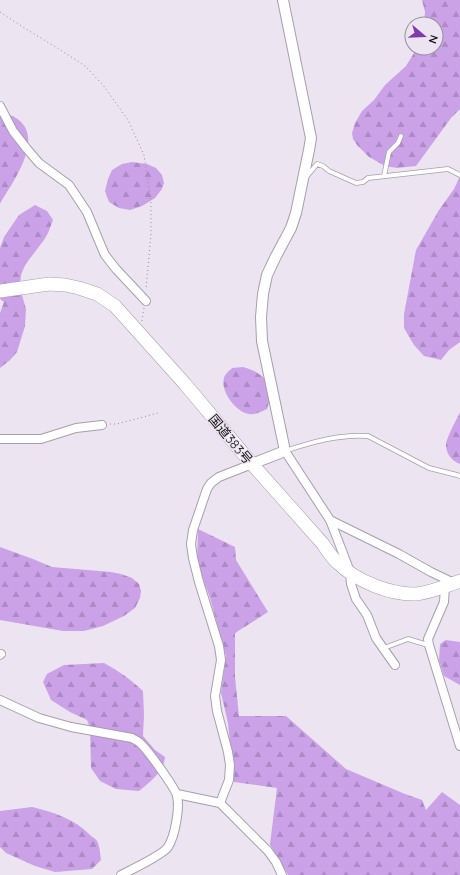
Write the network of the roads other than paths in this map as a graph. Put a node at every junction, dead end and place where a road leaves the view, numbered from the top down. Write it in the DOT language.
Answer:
graph roads {
  1 [pos="283,0"];
  2 [pos="0,106"];
  3 [pos="401,136"];
  4 [pos="460,175"];
  5 [pos="384,176"];
  6 [pos="303,180"];
  7 [pos="0,291"];
  8 [pos="146,301"];
  9 [pos="102,425"];
  10 [pos="0,439"];
  11 [pos="285,451"];
  12 [pos="252,464"];
  13 [pos="460,476"];
  14 [pos="330,520"];
  15 [pos="350,572"];
  16 [pos="453,583"];
  17 [pos="429,646"];
  18 [pos="384,648"];
  19 [pos="395,665"];
  20 [pos="0,700"];
  21 [pos="460,746"];
  22 [pos="177,794"];
  23 [pos="220,803"];
  24 [pos="121,875"];
  25 [pos="282,875"];
  1 -- 6 [label="street"];
  2 -- 8 [label="street"];
  3 -- 5 [label="lane"];
  4 -- 5 [label="lane"];
  5 -- 6 [label="lane"];
  6 -- 11 [label="street"];
  7 -- 12 [label="highway, 国道383号"];
  9 -- 10 [label="street"];
  11 -- 12 [label="street"];
  11 -- 13 [label="lane"];
  11 -- 14 [label="street"];
  12 -- 15 [label="highway, 国道383号"];
  12 -- 23 [label="street"];
  14 -- 15 [label="street"];
  14 -- 16 [label="street"];
  15 -- 16 [label="highway, 国道383号"];
  15 -- 18 [label="street"];
  16 -- 17 [label="street"];
  17 -- 18 [label="lane"];
  17 -- 21 [label="street"];
  18 -- 19 [label="street"];
  20 -- 22 [label="street"];
  22 -- 23 [label="street"];
  22 -- 24 [label="street"];
  23 -- 25 [label="street"];
}
